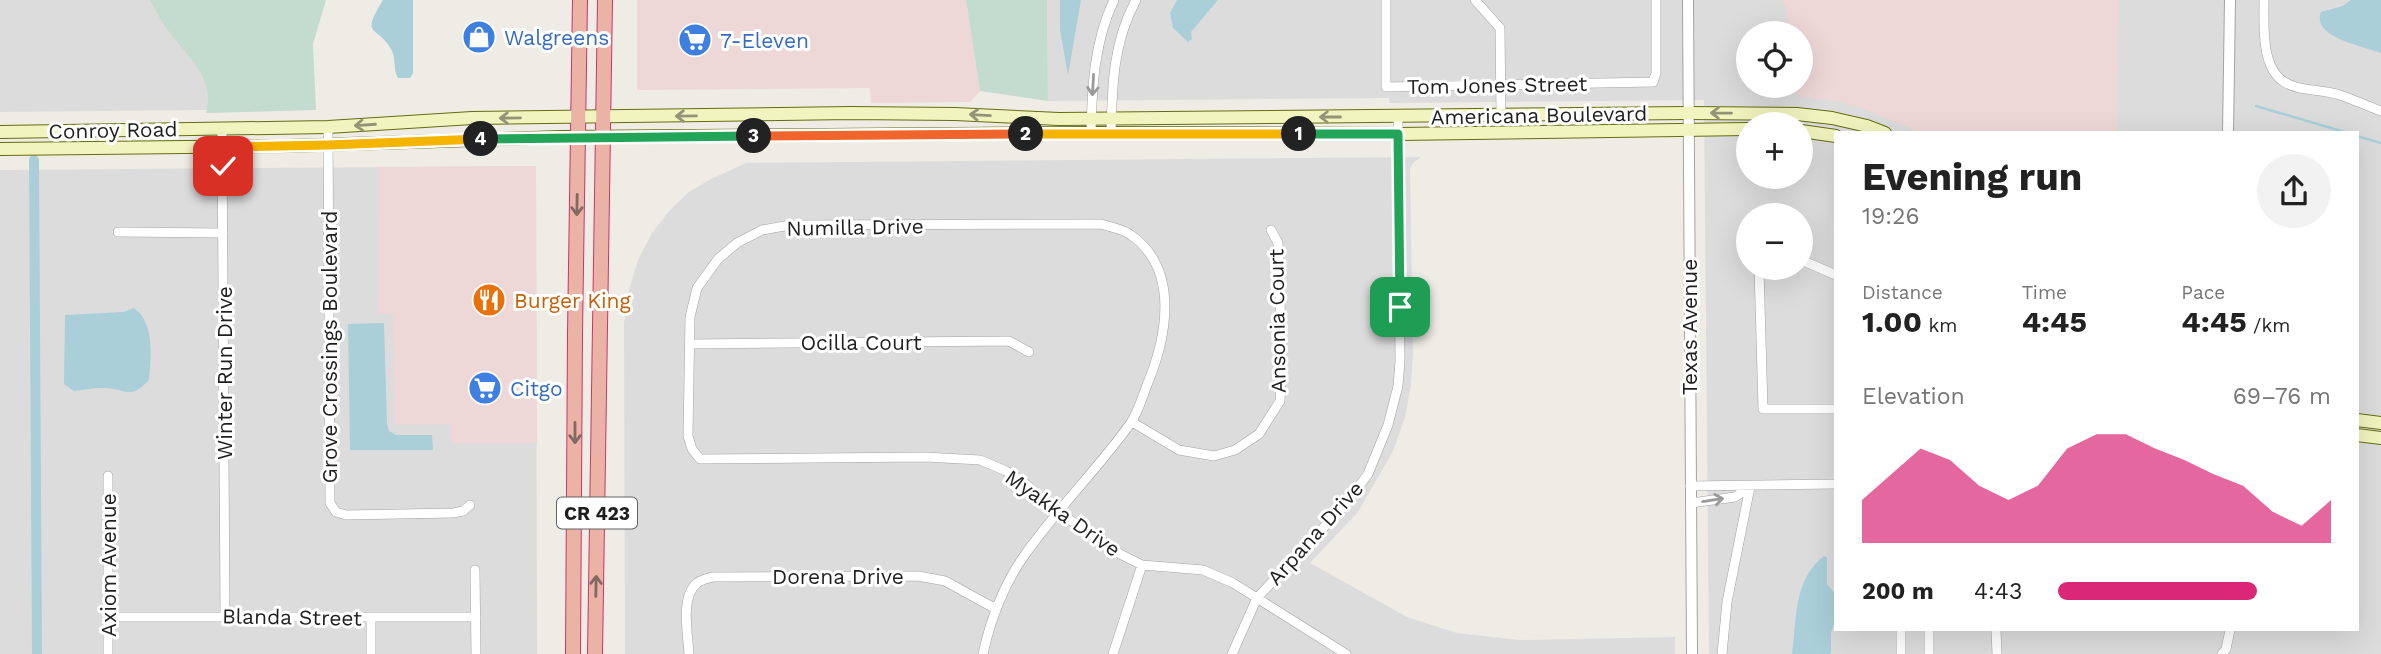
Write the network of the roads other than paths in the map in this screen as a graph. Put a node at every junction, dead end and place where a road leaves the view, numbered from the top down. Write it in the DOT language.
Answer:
graph roads {
  1 [pos="580,0"];
  2 [pos="605,0"];
  3 [pos="1114,0"];
  4 [pos="1136,0"];
  5 [pos="1386,0"];
  6 [pos="1475,0"];
  7 [pos="1656,0"];
  8 [pos="1688,0"];
  9 [pos="2230,0"];
  10 [pos="2263,0"];
  11 [pos="1501,85"];
  12 [pos="2381,111"];
  13 [pos="1689,113"];
  14 [pos="851,114"];
  15 [pos="955,114"];
  16 [pos="1501,115"];
  17 [pos="1398,116"];
  18 [pos="579,117"];
  19 [pos="603,117"];
  20 [pos="1111,118"];
  21 [pos="1091,119"];
  22 [pos="328,127"];
  23 [pos="222,129"];
  24 [pos="1736,129"];
  25 [pos="1689,131"];
  26 [pos="1880,131"];
  27 [pos="2228,131"];
  28 [pos="0,132"];
  29 [pos="1091,133"];
  30 [pos="1111,133"];
  31 [pos="1813,133"];
  32 [pos="955,134"];
  33 [pos="1398,134"];
  34 [pos="819,135"];
  35 [pos="1834,136"];
  36 [pos="578,137"];
  37 [pos="603,137"];
  38 [pos="328,145"];
  39 [pos="223,147"];
  40 [pos="0,149"];
  41 [pos="1271,230"];
  42 [pos="118,232"];
  43 [pos="223,233"];
  44 [pos="1813,265"];
  45 [pos="1834,274"];
  46 [pos="1759,280"];
  47 [pos="690,344"];
  48 [pos="1029,352"];
  49 [pos="1834,409"];
  50 [pos="2359,420"];
  51 [pos="1132,422"];
  52 [pos="2381,423"];
  53 [pos="2359,435"];
  54 [pos="688,436"];
  55 [pos="2381,438"];
  56 [pos="108,476"];
  57 [pos="1834,484"];
  58 [pos="1690,486"];
  59 [pos="1749,486"];
  60 [pos="1691,503"];
  61 [pos="470,505"];
  62 [pos="1057,511"];
  63 [pos="1142,565"];
  64 [pos="475,570"];
  65 [pos="1257,598"];
  66 [pos="996,610"];
  67 [pos="225,616"];
  68 [pos="108,617"];
  69 [pos="476,617"];
  70 [pos="371,618"];
  71 [pos="1901,631"];
  72 [pos="1929,631"];
  73 [pos="1996,631"];
  74 [pos="2230,631"];
  75 [pos="108,654"];
  76 [pos="371,654"];
  77 [pos="476,654"];
  78 [pos="573,654"];
  79 [pos="595,654"];
  80 [pos="689,654"];
  81 [pos="983,654"];
  82 [pos="1113,654"];
  83 [pos="1232,654"];
  84 [pos="1346,654"];
  85 [pos="1692,654"];
  86 [pos="1722,654"];
  87 [pos="1901,654"];
  88 [pos="1929,654"];
  89 [pos="1997,654"];
  90 [pos="2222,654"];
  1 -- 18 [label="highway, CR 423"];
  2 -- 19 [label="highway, CR 423"];
  3 -- 21 [label="street, one-way"];
  4 -- 20 [label="street"];
  5 -- 11 [label="street, Tom Jones Street"];
  6 -- 11 [label="street"];
  7 -- 11 [label="street, Tom Jones Street"];
  8 -- 13 [label="street, Texas Avenue"];
  9 -- 27 [label="street"];
  10 -- 12 [label="street"];
  11 -- 16 [label="street"];
  13 -- 16 [label="main road, Americana Boulevard"];
  13 -- 25 [label="street, Texas Avenue"];
  26 -- 13 [label="main road, Americana Boulevard, one-way"];
  14 -- 15 [label="main road, Americana Boulevard"];
  14 -- 19 [label="main road, Americana Boulevard, one-way"];
  14 -- 34 [label="main road"];
  21 -- 15 [label="main road, Americana Boulevard, one-way"];
  15 -- 32 [label="main road"];
  16 -- 17 [label="main road, Americana Boulevard"];
  17 -- 20 [label="main road, Americana Boulevard, one-way"];
  17 -- 33 [label="street, Arpana Drive"];
  18 -- 19 [label="main road, Conroy Road"];
  18 -- 22 [label="main road, Conroy Road, one-way"];
  18 -- 36 [label="highway, CR 423"];
  19 -- 37 [label="highway, CR 423"];
  20 -- 21 [label="main road, Americana Boulevard"];
  20 -- 30 [label="street"];
  21 -- 29 [label="street"];
  22 -- 23 [label="main road, Conroy Road"];
  22 -- 38 [label="street, Grove Crossings Boulevard"];
  23 -- 28 [label="main road, Conroy Road"];
  23 -- 39 [label="street, Winter Run Drive"];
  24 -- 25 [label="main road, Americana Boulevard"];
  25 -- 33 [label="main road, Americana Boulevard"];
  25 -- 58 [label="street, Texas Avenue"];
  29 -- 30 [label="main road, Americana Boulevard"];
  29 -- 32 [label="main road, Americana Boulevard"];
  30 -- 33 [label="main road, Americana Boulevard"];
  31 -- 35 [label="main road"];
  32 -- 34 [label="main road, Americana Boulevard"];
  33 -- 65 [label="street, Arpana Drive"];
  34 -- 37 [label="main road, Americana Boulevard"];
  36 -- 37 [label="main road, Conroy Road"];
  36 -- 38 [label="main road, Conroy Road"];
  36 -- 78 [label="highway, CR 423, one-way"];
  79 -- 37 [label="highway, CR 423, one-way"];
  38 -- 39 [label="main road, Conroy Road"];
  38 -- 61 [label="street, Grove Crossings Boulevard"];
  39 -- 40 [label="main road, Conroy Road"];
  39 -- 43 [label="street, Winter Run Drive"];
  41 -- 51 [label="street, Ansonia Court"];
  42 -- 43 [label="street"];
  43 -- 67 [label="street, Winter Run Drive"];
  44 -- 45 [label="street"];
  46 -- 49 [label="street"];
  47 -- 48 [label="street, Ocilla Court"];
  47 -- 51 [label="street, Numilla Drive"];
  47 -- 54 [label="street, Numilla Drive"];
  50 -- 52 [label="main road"];
  51 -- 62 [label="street"];
  53 -- 55 [label="main road"];
  54 -- 62 [label="street, Myakka Drive"];
  56 -- 68 [label="street, Axiom Avenue"];
  57 -- 59 [label="street"];
  58 -- 59 [label="street"];
  58 -- 60 [label="street, Texas Avenue"];
  60 -- 59 [label="street, one-way"];
  59 -- 86 [label="street"];
  60 -- 85 [label="street, Texas Avenue"];
  62 -- 63 [label="street, Myakka Drive"];
  62 -- 66 [label="street"];
  63 -- 65 [label="street, Myakka Drive"];
  63 -- 82 [label="street"];
  64 -- 69 [label="street"];
  65 -- 83 [label="street, Arpana Drive"];
  65 -- 84 [label="street, Myakka Drive"];
  66 -- 80 [label="street, Dorena Drive"];
  66 -- 81 [label="street"];
  67 -- 68 [label="street, Blanda Street"];
  67 -- 70 [label="street, Blanda Street"];
  68 -- 75 [label="street, Axiom Avenue"];
  69 -- 70 [label="street, Blanda Street"];
  69 -- 77 [label="street"];
  70 -- 76 [label="street"];
  71 -- 87 [label="street"];
  72 -- 88 [label="street"];
  73 -- 89 [label="street"];
  74 -- 90 [label="street"];
}
